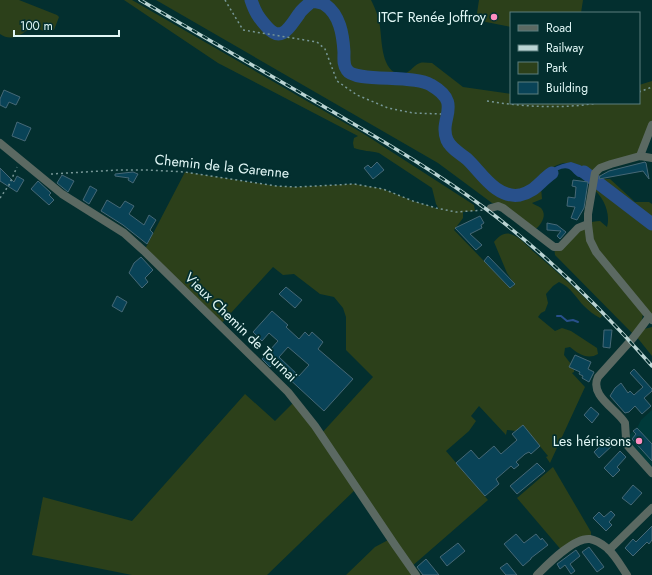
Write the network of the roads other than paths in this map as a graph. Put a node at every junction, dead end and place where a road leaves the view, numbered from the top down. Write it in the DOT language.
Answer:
graph roads {
  1 [pos="652,125"];
  2 [pos="0,143"];
  3 [pos="640,156"];
  4 [pos="652,158"];
  5 [pos="491,208"];
  6 [pos="588,224"];
  7 [pos="651,319"];
  8 [pos="652,473"];
  9 [pos="652,508"];
  10 [pos="609,550"];
  11 [pos="416,575"];
  12 [pos="537,575"];
  13 [pos="627,575"];
  1 -- 3 [label="street"];
  2 -- 11 [label="street, Vieux Chemin de Tournai"];
  3 -- 4 [label="street"];
  3 -- 6 [label="street"];
  5 -- 6 [label="street"];
  6 -- 7 [label="street"];
  7 -- 8 [label="street"];
  9 -- 10 [label="street"];
  10 -- 12 [label="street"];
  10 -- 13 [label="street"];
}
